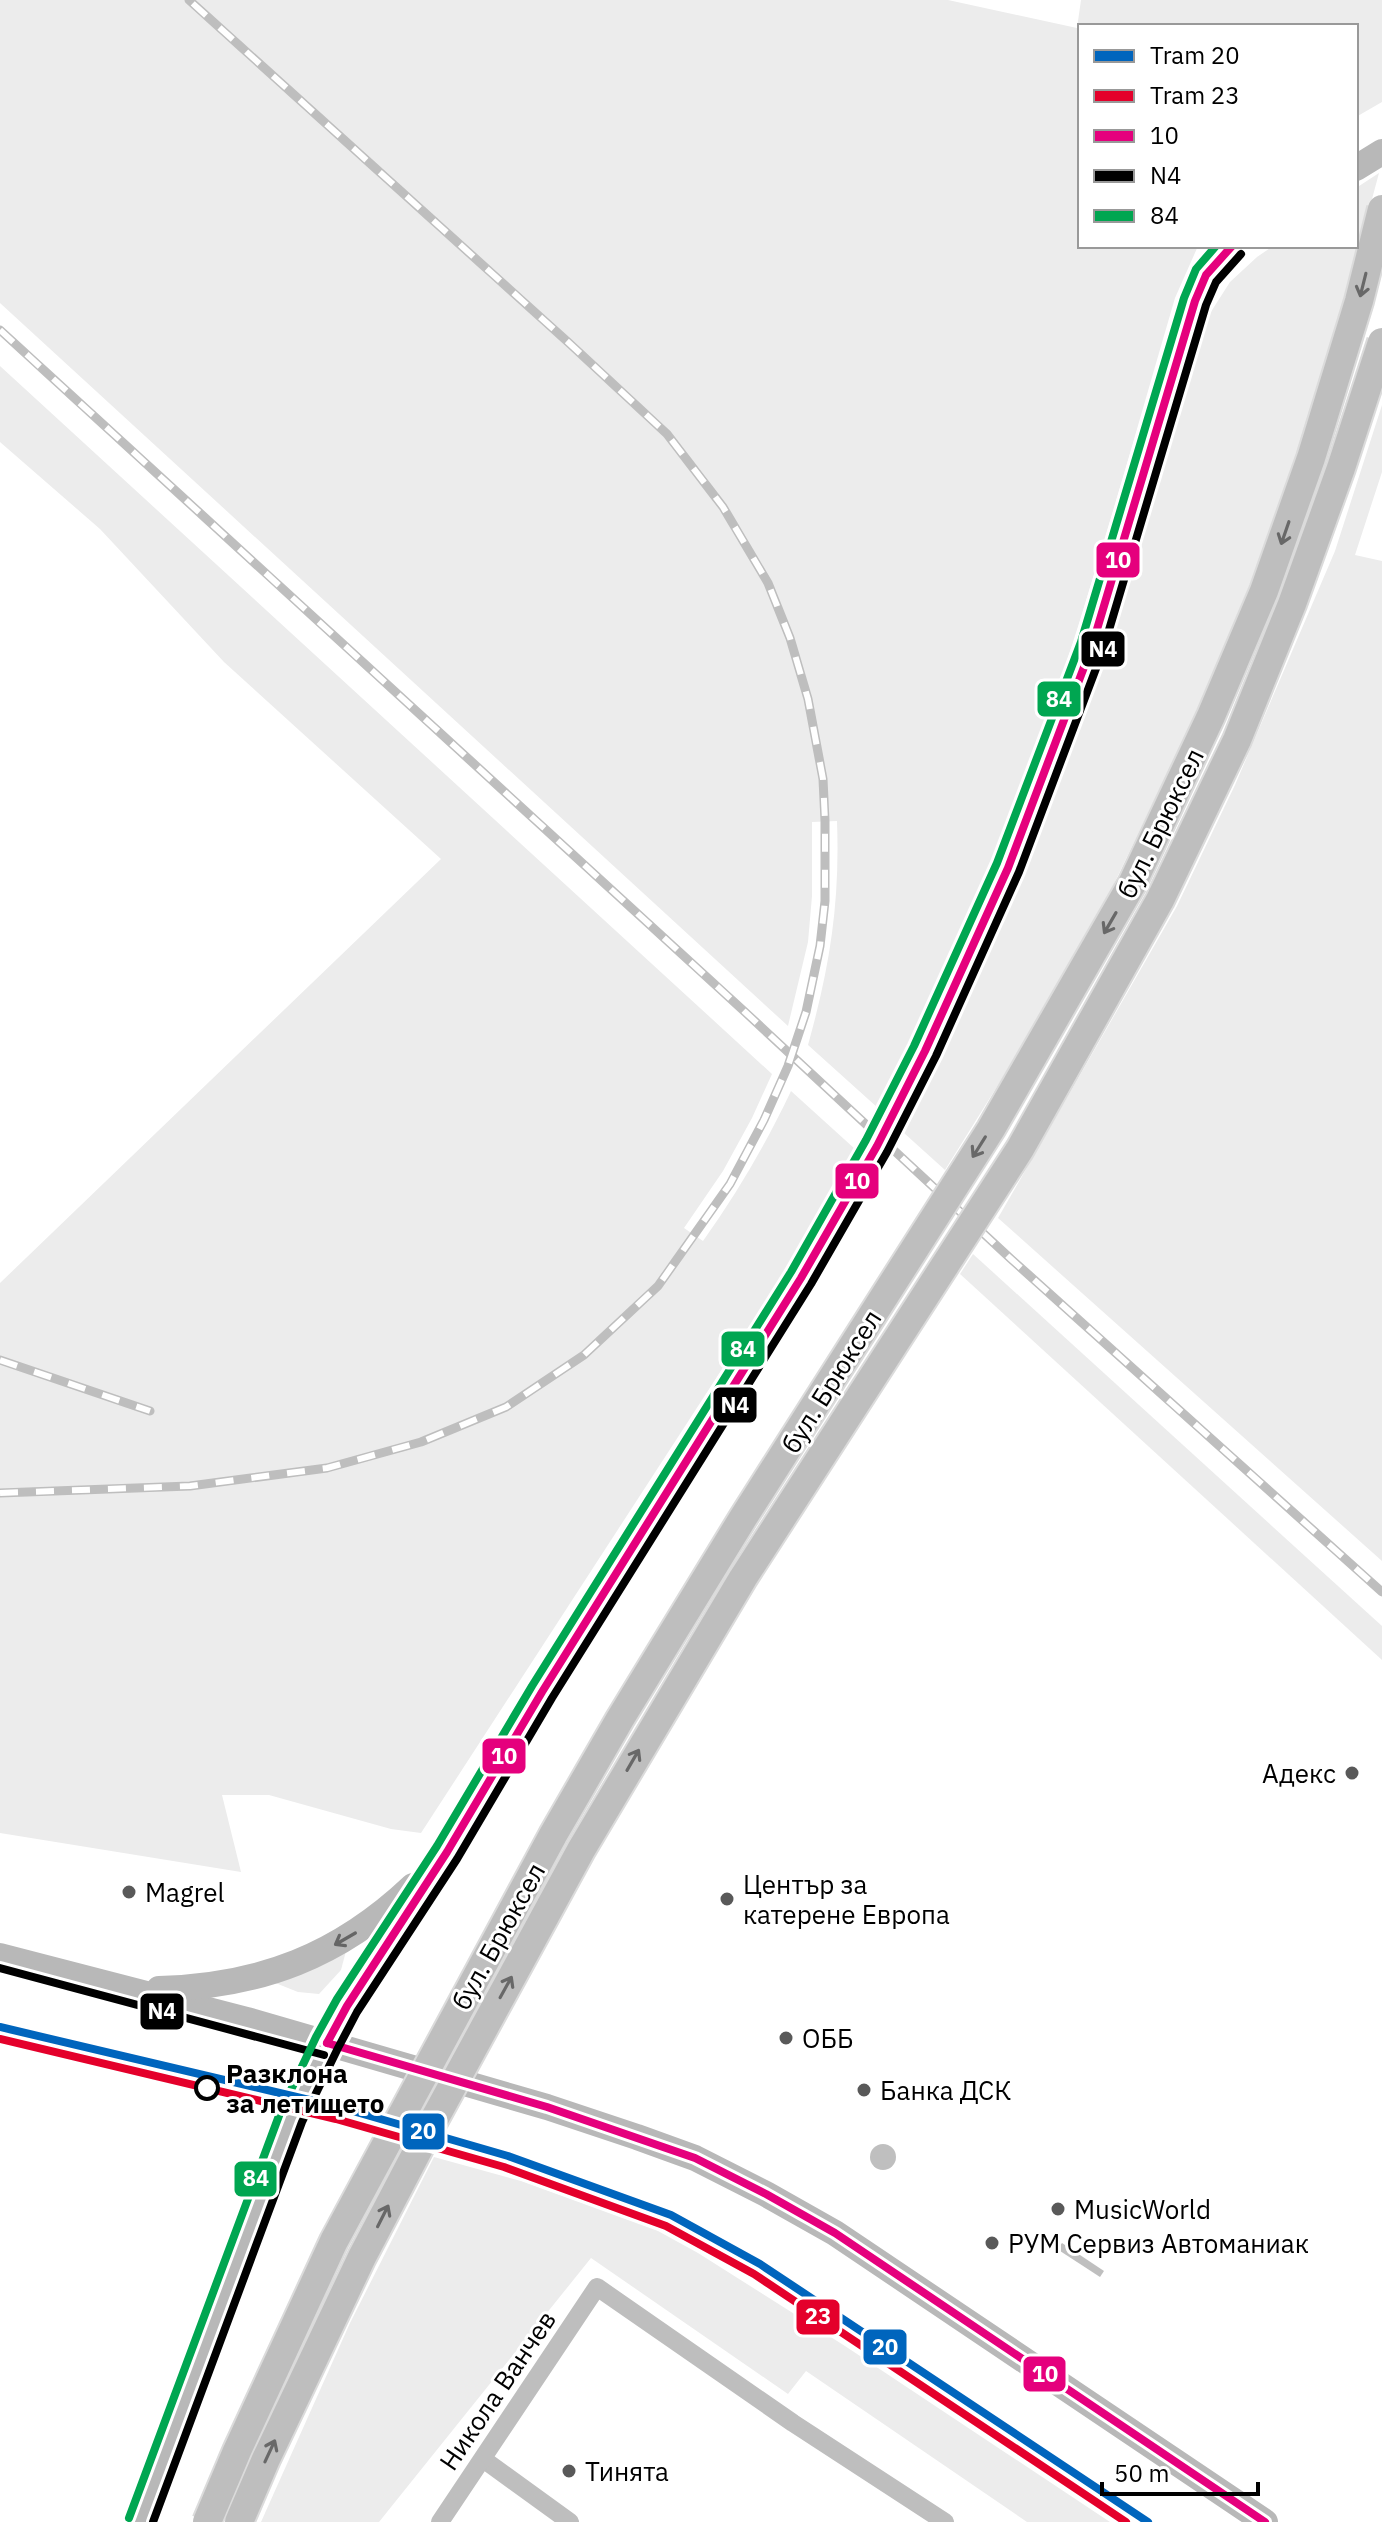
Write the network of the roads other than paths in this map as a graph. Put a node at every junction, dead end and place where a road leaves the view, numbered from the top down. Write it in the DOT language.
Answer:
graph roads {
  1 [pos="1382,152"];
  2 [pos="1358,167"];
  3 [pos="1382,209"];
  4 [pos="1230,248"];
  5 [pos="1382,342"];
  6 [pos="447,1852"];
  7 [pos="0,1956"];
  8 [pos="128,1989"];
  9 [pos="327,2043"];
  10 [pos="483,2459"];
  11 [pos="140,2522"];
  12 [pos="207,2522"];
  13 [pos="239,2522"];
  14 [pos="440,2522"];
  15 [pos="570,2522"];
  16 [pos="945,2522"];
  17 [pos="1265,2522"];
  1 -- 2 [label="main road"];
  3 -- 12 [label="main road, бул. Брюксел, one-way, bridge"];
  4 -- 6 [label="main road, bridge"];
  13 -- 5 [label="main road, бул. Брюксел, one-way, bridge"];
  6 -- 8 [label="main road, one-way"];
  6 -- 9 [label="main road"];
  7 -- 8 [label="main road"];
  8 -- 9 [label="main road"];
  9 -- 11 [label="main road"];
  9 -- 17 [label="main road"];
  10 -- 14 [label="street, Никола Ванчев"];
  10 -- 15 [label="street"];
  10 -- 16 [label="street, Никола Ванчев"];
}
